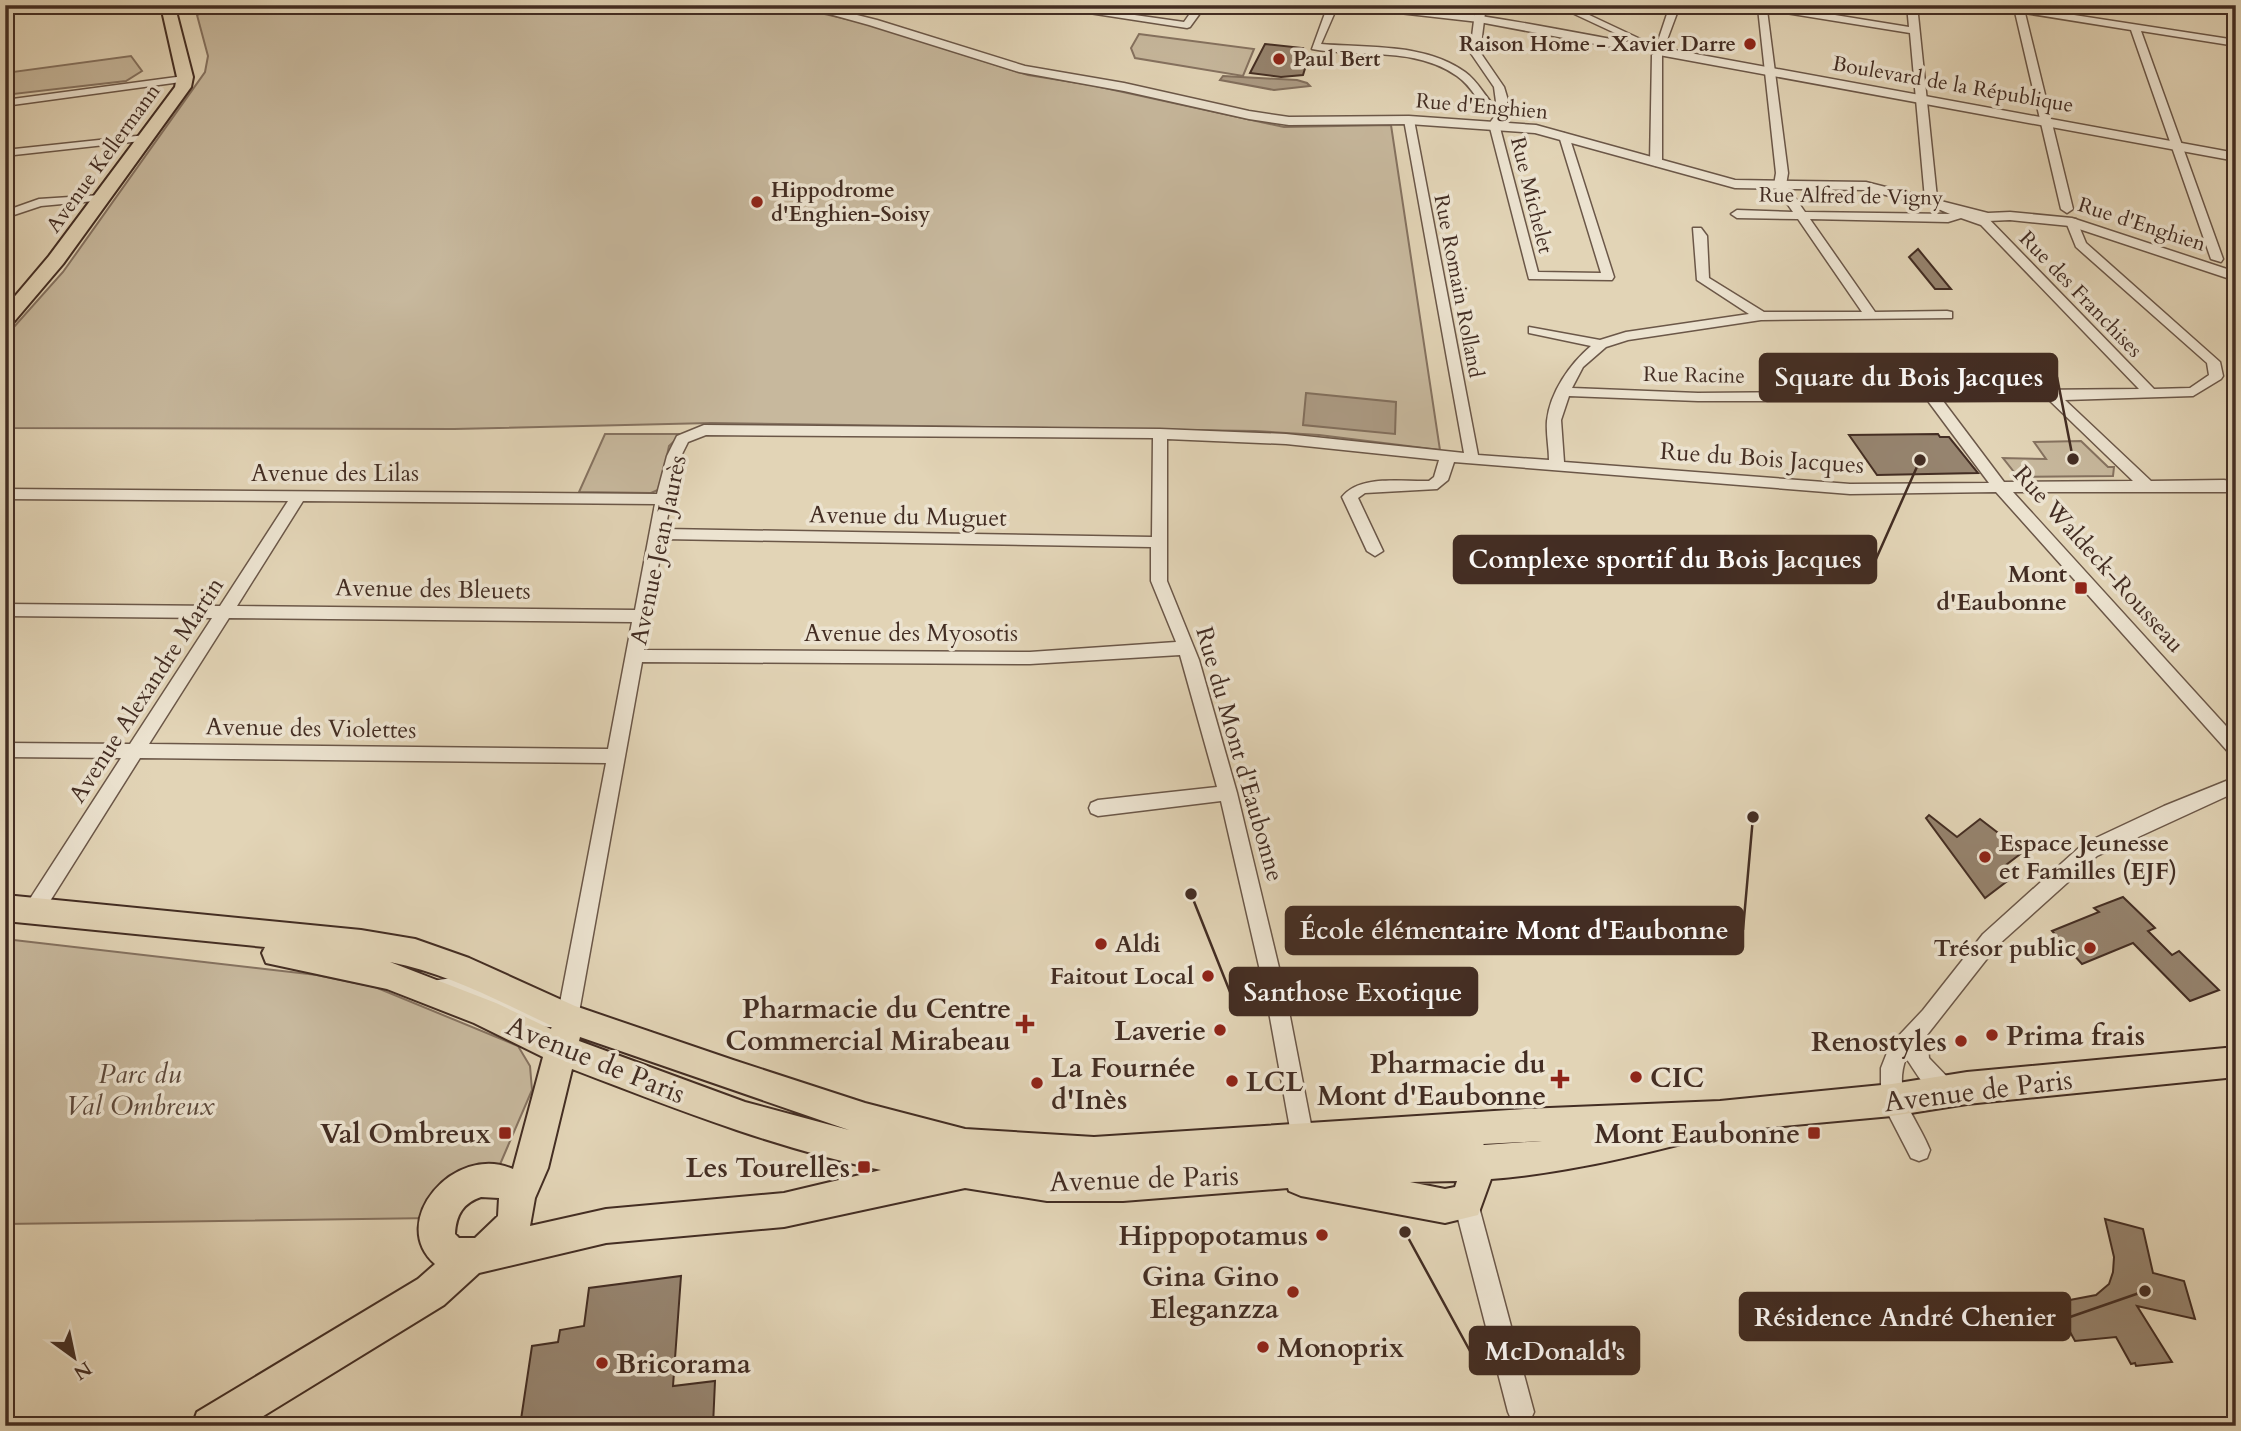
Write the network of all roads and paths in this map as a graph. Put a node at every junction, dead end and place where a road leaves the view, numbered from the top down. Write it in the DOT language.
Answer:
graph roads {
  1 [pos="42,5"];
  2 [pos="802,5"];
  3 [pos="1042,5"];
  4 [pos="1200,5"];
  5 [pos="1333,5"];
  6 [pos="1355,5"];
  7 [pos="1481,5"];
  8 [pos="1560,5"];
  9 [pos="1675,5"];
  10 [pos="1912,5"];
  11 [pos="1990,5"];
  12 [pos="166,6"];
  13 [pos="1058,6"];
  14 [pos="1759,6"];
  15 [pos="2019,10"];
  16 [pos="5,11"];
  17 [pos="1479,19"];
  18 [pos="156,25"];
  19 [pos="2134,27"];
  20 [pos="1914,31"];
  21 [pos="2236,43"];
  22 [pos="1653,50"];
  23 [pos="164,60"];
  24 [pos="1771,73"];
  25 [pos="177,81"];
  26 [pos="1921,100"];
  27 [pos="5,103"];
  28 [pos="1409,120"];
  29 [pos="1498,120"];
  30 [pos="2046,122"];
  31 [pos="1564,136"];
  32 [pos="142,138"];
  33 [pos="2178,147"];
  34 [pos="5,153"];
  35 [pos="2236,157"];
  36 [pos="1656,163"];
  37 [pos="1780,185"];
  38 [pos="1906,194"];
  39 [pos="1931,194"];
  40 [pos="97,199"];
  41 [pos="1940,206"];
  42 [pos="1737,214"];
  43 [pos="5,215"];
  44 [pos="2070,215"];
  45 [pos="1800,216"];
  46 [pos="1971,216"];
  47 [pos="1697,231"];
  48 [pos="2217,259"];
  49 [pos="2236,277"];
  50 [pos="5,312"];
  51 [pos="1871,315"];
  52 [pos="1947,315"];
  53 [pos="1761,316"];
  54 [pos="5,320"];
  55 [pos="1534,330"];
  56 [pos="1601,344"];
  57 [pos="1563,392"];
  58 [pos="2150,394"];
  59 [pos="1932,396"];
  60 [pos="2053,396"];
  61 [pos="1160,435"];
  62 [pos="1286,439"];
  63 [pos="1448,456"];
  64 [pos="1472,459"];
  65 [pos="1558,466"];
  66 [pos="2147,486"];
  67 [pos="2000,487"];
  68 [pos="2236,487"];
  69 [pos="5,494"];
  70 [pos="299,496"];
  71 [pos="663,499"];
  72 [pos="658,534"];
  73 [pos="1157,542"];
  74 [pos="1375,551"];
  75 [pos="5,610"];
  76 [pos="225,612"];
  77 [pos="641,616"];
  78 [pos="1186,648"];
  79 [pos="635,656"];
  80 [pos="2236,749"];
  81 [pos="5,750"];
  82 [pos="136,751"];
  83 [pos="617,756"];
  84 [pos="2236,783"];
  85 [pos="1228,793"];
  86 [pos="1098,808"];
  87 [pos="19,910"];
  88 [pos="5,925"];
  89 [pos="1917,1032"];
  90 [pos="565,1034"];
  91 [pos="2236,1062"];
  92 [pos="1945,1091"];
  93 [pos="1892,1100"];
  94 [pos="543,1116"];
  95 [pos="1720,1118"];
  96 [pos="1458,1129"];
  97 [pos="1919,1150"];
  98 [pos="1306,1154"];
  99 [pos="971,1171"];
  100 [pos="1265,1172"];
  101 [pos="1472,1183"];
  102 [pos="508,1188"];
  103 [pos="465,1252"];
  104 [pos="1521,1412"];
  105 [pos="211,1426"];
  1 -- 16 [label="street"];
  2 -- 28 [label="street, Rue d'Enghien"];
  3 -- 13 [label="street"];
  4 -- 13 [label="street"];
  5 -- 29 [label="street"];
  6 -- 17 [label="street, Boulevard de la République"];
  7 -- 17 [label="street, Rue Michelet"];
  8 -- 22 [label="street"];
  9 -- 22 [label="street"];
  10 -- 20 [label="street"];
  11 -- 15 [label="street"];
  12 -- 18 [label="main road, Avenue Kellermann"];
  12 -- 25 [label="main road, Avenue Kellermann"];
  14 -- 20 [label="street"];
  14 -- 24 [label="street"];
  15 -- 19 [label="street"];
  15 -- 30 [label="street"];
  17 -- 22 [label="street, Boulevard de la République"];
  17 -- 29 [label="street, Rue Michelet"];
  19 -- 21 [label="street"];
  19 -- 33 [label="street"];
  20 -- 26 [label="street"];
  22 -- 24 [label="street, Boulevard de la République"];
  22 -- 36 [label="street"];
  23 -- 25 [label="main road, Avenue Kellermann"];
  24 -- 26 [label="street, Boulevard de la République"];
  24 -- 37 [label="street"];
  25 -- 27 [label="street"];
  25 -- 32 [label="main road, Avenue Kellermann"];
  26 -- 30 [label="street, Boulevard de la République"];
  26 -- 39 [label="street"];
  28 -- 29 [label="street, Rue d'Enghien"];
  28 -- 64 [label="street, Rue Romain Rolland"];
  29 -- 31 [label="street, Rue d'Enghien"];
  29 -- 31 [label="street, Rue Michelet"];
  30 -- 33 [label="street, Boulevard de la République"];
  30 -- 44 [label="street"];
  31 -- 36 [label="street, Rue d'Enghien"];
  32 -- 34 [label="street"];
  32 -- 40 [label="main road, Avenue Kellermann"];
  33 -- 35 [label="street, Boulevard de la République"];
  33 -- 48 [label="street"];
  36 -- 37 [label="street, Rue d'Enghien"];
  37 -- 38 [label="street, Rue d'Enghien"];
  37 -- 45 [label="street"];
  38 -- 39 [label="street"];
  38 -- 41 [label="street, Rue d'Enghien"];
  39 -- 41 [label="street"];
  40 -- 43 [label="street"];
  40 -- 50 [label="main road, Avenue Kellermann"];
  40 -- 54 [label="main road, Avenue Kellermann"];
  41 -- 46 [label="street, Rue d'Enghien"];
  42 -- 45 [label="street, Rue Alfred de Vigny"];
  44 -- 46 [label="street, Rue d'Enghien"];
  44 -- 49 [label="street, Rue d'Enghien"];
  44 -- 58 [label="street, Rue Racine"];
  45 -- 46 [label="street, Rue Alfred de Vigny"];
  45 -- 51 [label="street"];
  46 -- 58 [label="street, Rue des Franchises"];
  47 -- 53 [label="street"];
  51 -- 52 [label="street"];
  51 -- 53 [label="street"];
  53 -- 56 [label="street"];
  55 -- 56 [label="street"];
  56 -- 57 [label="street"];
  57 -- 59 [label="street, Rue Racine"];
  57 -- 65 [label="street"];
  58 -- 60 [label="street, Rue Racine"];
  59 -- 60 [label="street, Rue Racine"];
  59 -- 67 [label="street, Rue Waldeck-Rousseau"];
  60 -- 66 [label="street"];
  61 -- 62 [label="street, Avenue Jean Jaurès"];
  61 -- 71 [label="street, Avenue Jean Jaurès"];
  61 -- 73 [label="street, Rue du Mont d'Eaubonne"];
  62 -- 63 [label="street, Rue du Bois Jacques"];
  63 -- 64 [label="street, Rue du Bois Jacques"];
  63 -- 74 [label="street"];
  64 -- 65 [label="street, Rue du Bois Jacques"];
  65 -- 67 [label="street, Rue du Bois Jacques"];
  66 -- 67 [label="street, Rue du Bois Jacques"];
  66 -- 68 [label="street, Rue du Bois Jacques"];
  67 -- 80 [label="street, Rue Waldeck-Rousseau"];
  69 -- 70 [label="street, Avenue des Lilas"];
  70 -- 71 [label="street, Avenue des Lilas"];
  70 -- 76 [label="street, Avenue Alexandre Martin"];
  71 -- 72 [label="street, Avenue Jean Jaurès"];
  72 -- 73 [label="street, Avenue du Muguet"];
  72 -- 77 [label="street, Avenue Jean Jaurès"];
  73 -- 78 [label="street, Rue du Mont d'Eaubonne"];
  75 -- 76 [label="street, Avenue des Bleuets"];
  76 -- 77 [label="street, Avenue des Bleuets"];
  76 -- 82 [label="street, Avenue Alexandre Martin"];
  77 -- 79 [label="street, Avenue Jean Jaurès"];
  78 -- 79 [label="street, Avenue des Myosotis"];
  78 -- 85 [label="street, Rue du Mont d'Eaubonne"];
  79 -- 83 [label="street, Avenue Jean Jaurès"];
  81 -- 82 [label="street, Avenue des Violettes"];
  82 -- 83 [label="street, Avenue des Violettes"];
  82 -- 87 [label="street, Avenue Alexandre Martin"];
  83 -- 90 [label="street, Avenue Jean Jaurès"];
  84 -- 89 [label="street"];
  85 -- 86 [label="street"];
  85 -- 98 [label="street, Rue du Mont d'Eaubonne"];
  87 -- 90 [label="main road, Avenue de Paris"];
  88 -- 90 [label="main road, Avenue de Paris"];
  89 -- 92 [label="street"];
  89 -- 93 [label="street"];
  90 -- 94 [label="main road"];
  90 -- 98 [label="main road, Avenue de Paris"];
  90 -- 99 [label="main road, Avenue de Paris"];
  91 -- 92 [label="main road, Avenue de Paris"];
  92 -- 93 [label="main road, Avenue de Paris"];
  93 -- 95 [label="main road, Avenue de Paris"];
  93 -- 97 [label="street"];
  94 -- 102 [label="main road"];
  95 -- 96 [label="main road, Avenue de Paris"];
  95 -- 101 [label="main road, Avenue de Paris"];
  96 -- 98 [label="main road, Avenue de Paris"];
  96 -- 101 [label="main road"];
  98 -- 100 [label="main road, Avenue de Paris"];
  98 -- 101 [label="main road, Avenue de Paris"];
  99 -- 100 [label="main road, Avenue de Paris"];
  99 -- 103 [label="main road"];
  100 -- 101 [label="main road"];
  101 -- 104 [label="street"];
  102 -- 103 [label="main road"];
  102 -- 103 [label="main road"];
  103 -- 105 [label="main road"];
}
